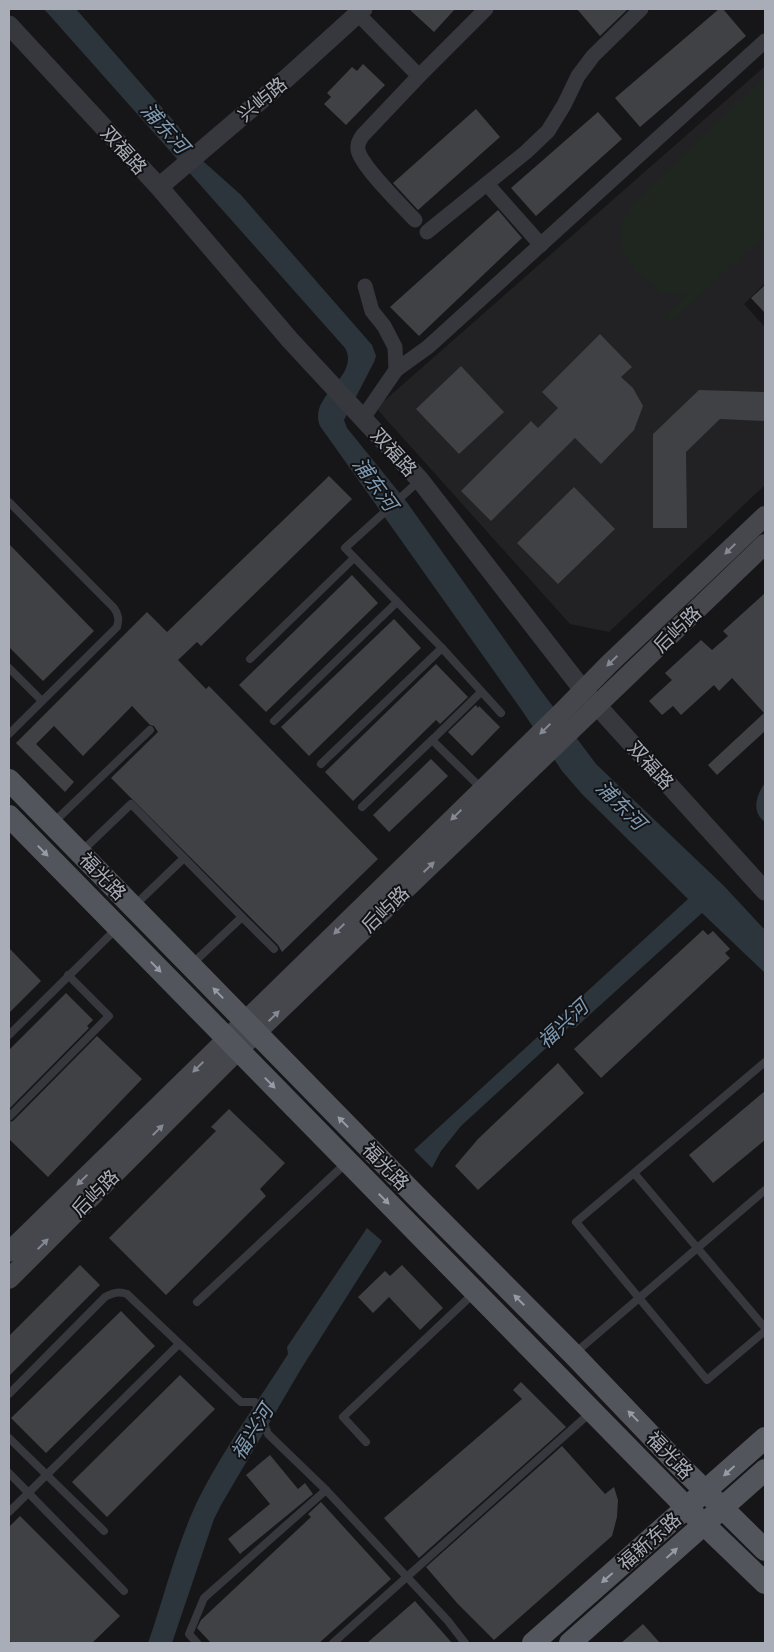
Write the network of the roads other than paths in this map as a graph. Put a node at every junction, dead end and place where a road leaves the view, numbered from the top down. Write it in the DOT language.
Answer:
graph roads {
  1 [pos="486,9"];
  2 [pos="641,9"];
  3 [pos="360,12"];
  4 [pos="9,25"];
  5 [pos="765,41"];
  6 [pos="419,76"];
  7 [pos="487,184"];
  8 [pos="158,187"];
  9 [pos="415,220"];
  10 [pos="427,232"];
  11 [pos="541,245"];
  12 [pos="365,286"];
  13 [pos="396,370"];
  14 [pos="359,414"];
  15 [pos="420,480"];
  16 [pos="9,502"];
  17 [pos="765,516"];
  18 [pos="765,544"];
  19 [pos="354,558"];
  20 [pos="397,602"];
  21 [pos="442,648"];
  22 [pos="250,659"];
  23 [pos="9,668"];
  24 [pos="583,690"];
  25 [pos="481,692"];
  26 [pos="42,701"];
  27 [pos="597,706"];
  28 [pos="501,713"];
  29 [pos="568,720"];
  30 [pos="274,721"];
  31 [pos="150,730"];
  32 [pos="9,734"];
  33 [pos="432,740"];
  34 [pos="534,752"];
  35 [pos="321,764"];
  36 [pos="9,780"];
  37 [pos="482,789"];
  38 [pos="362,807"];
  39 [pos="9,816"];
  40 [pos="52,824"];
  41 [pos="80,853"];
  42 [pos="184,858"];
  43 [pos="765,891"];
  44 [pos="133,907"];
  45 [pos="242,917"];
  46 [pos="117,928"];
  47 [pos="274,949"];
  48 [pos="191,966"];
  49 [pos="68,975"];
  50 [pos="251,1027"];
  51 [pos="9,1035"];
  52 [pos="232,1044"];
  53 [pos="765,1062"];
  54 [pos="9,1117"];
  55 [pos="348,1162"];
  56 [pos="634,1173"];
  57 [pos="765,1190"];
  58 [pos="698,1248"];
  59 [pos="9,1252"];
  60 [pos="9,1279"];
  61 [pos="475,1291"];
  62 [pos="639,1298"];
  63 [pos="197,1302"];
  64 [pos="765,1329"];
  65 [pos="180,1344"];
  66 [pos="574,1355"];
  67 [pos="9,1394"];
  68 [pos="592,1411"];
  69 [pos="9,1438"];
  70 [pos="765,1438"];
  71 [pos="366,1442"];
  72 [pos="765,1470"];
  73 [pos="9,1473"];
  74 [pos="46,1476"];
  75 [pos="326,1490"];
  76 [pos="705,1491"];
  77 [pos="28,1493"];
  78 [pos="687,1508"];
  79 [pos="722,1508"];
  80 [pos="9,1512"];
  81 [pos="704,1524"];
  82 [pos="104,1531"];
  83 [pos="765,1550"];
  84 [pos="407,1577"];
  85 [pos="765,1583"];
  86 [pos="124,1591"];
  87 [pos="197,1643"];
  88 [pos="333,1643"];
  89 [pos="465,1643"];
  90 [pos="533,1643"];
  91 [pos="570,1643"];
  1 -- 6 [label="street"];
  2 -- 7 [label="street"];
  3 -- 6 [label="street"];
  3 -- 8 [label="street, 兴屿路"];
  4 -- 8 [label="street, 双福路"];
  5 -- 11 [label="street"];
  6 -- 9 [label="street"];
  7 -- 10 [label="street"];
  7 -- 11 [label="street"];
  8 -- 14 [label="street, 双福路"];
  11 -- 13 [label="street"];
  12 -- 13 [label="street"];
  13 -- 14 [label="street"];
  14 -- 15 [label="street, 双福路"];
  15 -- 19 [label="lane"];
  15 -- 24 [label="street, 双福路"];
  16 -- 26 [label="lane"];
  17 -- 24 [label="main road, 后屿路, one-way"];
  18 -- 27 [label="main road, 后屿路"];
  19 -- 20 [label="lane"];
  19 -- 22 [label="lane"];
  20 -- 21 [label="lane"];
  20 -- 30 [label="lane"];
  21 -- 25 [label="lane"];
  21 -- 35 [label="lane"];
  23 -- 26 [label="lane"];
  24 -- 27 [label="street, 双福路"];
  24 -- 29 [label="main road, 后屿路"];
  25 -- 28 [label="lane"];
  25 -- 33 [label="lane"];
  26 -- 32 [label="lane"];
  27 -- 29 [label="main road, 后屿路"];
  27 -- 43 [label="street, 双福路"];
  29 -- 34 [label="main road"];
  31 -- 40 [label="lane"];
  33 -- 37 [label="lane"];
  33 -- 38 [label="lane"];
  34 -- 37 [label="main road, 后屿路"];
  50 -- 34 [label="main road, 后屿路, one-way"];
  36 -- 40 [label="main road, 福光路"];
  37 -- 50 [label="main road, 后屿路, one-way"];
  39 -- 46 [label="main road, 福光路, one-way"];
  40 -- 41 [label="main road, 福光路"];
  41 -- 42 [label="lane"];
  41 -- 44 [label="main road, 福光路"];
  42 -- 44 [label="lane"];
  42 -- 45 [label="lane"];
  44 -- 48 [label="main road, 福光路"];
  45 -- 47 [label="lane"];
  45 -- 48 [label="lane"];
  46 -- 49 [label="lane"];
  46 -- 52 [label="main road, 福光路, one-way"];
  50 -- 48 [label="main road, 福光路, one-way"];
  49 -- 51 [label="lane"];
  49 -- 54 [label="lane"];
  50 -- 52 [label="main road, 后屿路"];
  66 -- 50 [label="main road, 福光路, one-way"];
  52 -- 55 [label="main road, 福光路, one-way"];
  52 -- 59 [label="main road, 后屿路, one-way"];
  60 -- 52 [label="main road, 后屿路, one-way"];
  53 -- 56 [label="lane"];
  55 -- 61 [label="main road, 福光路, one-way"];
  55 -- 63 [label="lane"];
  56 -- 58 [label="lane"];
  56 -- 62 [label="lane"];
  57 -- 58 [label="lane"];
  58 -- 62 [label="lane"];
  58 -- 64 [label="lane"];
  61 -- 68 [label="main road, 福光路"];
  61 -- 71 [label="lane"];
  62 -- 64 [label="lane"];
  62 -- 66 [label="lane"];
  65 -- 67 [label="lane"];
  65 -- 74 [label="lane"];
  65 -- 75 [label="lane"];
  76 -- 66 [label="main road, 福光路, one-way"];
  68 -- 78 [label="main road, 福光路"];
  68 -- 84 [label="lane"];
  69 -- 74 [label="lane"];
  70 -- 76 [label="main road, 福新东路, one-way"];
  72 -- 79 [label="main road, 福新东路"];
  73 -- 77 [label="lane"];
  74 -- 77 [label="lane"];
  74 -- 82 [label="lane"];
  75 -- 84 [label="lane"];
  75 -- 87 [label="lane"];
  76 -- 78 [label="main road, 福新东路"];
  76 -- 79 [label="main road, 福光路"];
  77 -- 80 [label="lane"];
  77 -- 86 [label="lane"];
  78 -- 81 [label="main road, 福光路"];
  78 -- 90 [label="main road, 福新东路, one-way"];
  79 -- 81 [label="main road, 福新东路"];
  79 -- 83 [label="main road, 福光路"];
  81 -- 85 [label="main road, 福光路"];
  91 -- 81 [label="main road, 福新东路, one-way"];
  84 -- 88 [label="lane"];
  84 -- 89 [label="lane"];
}
